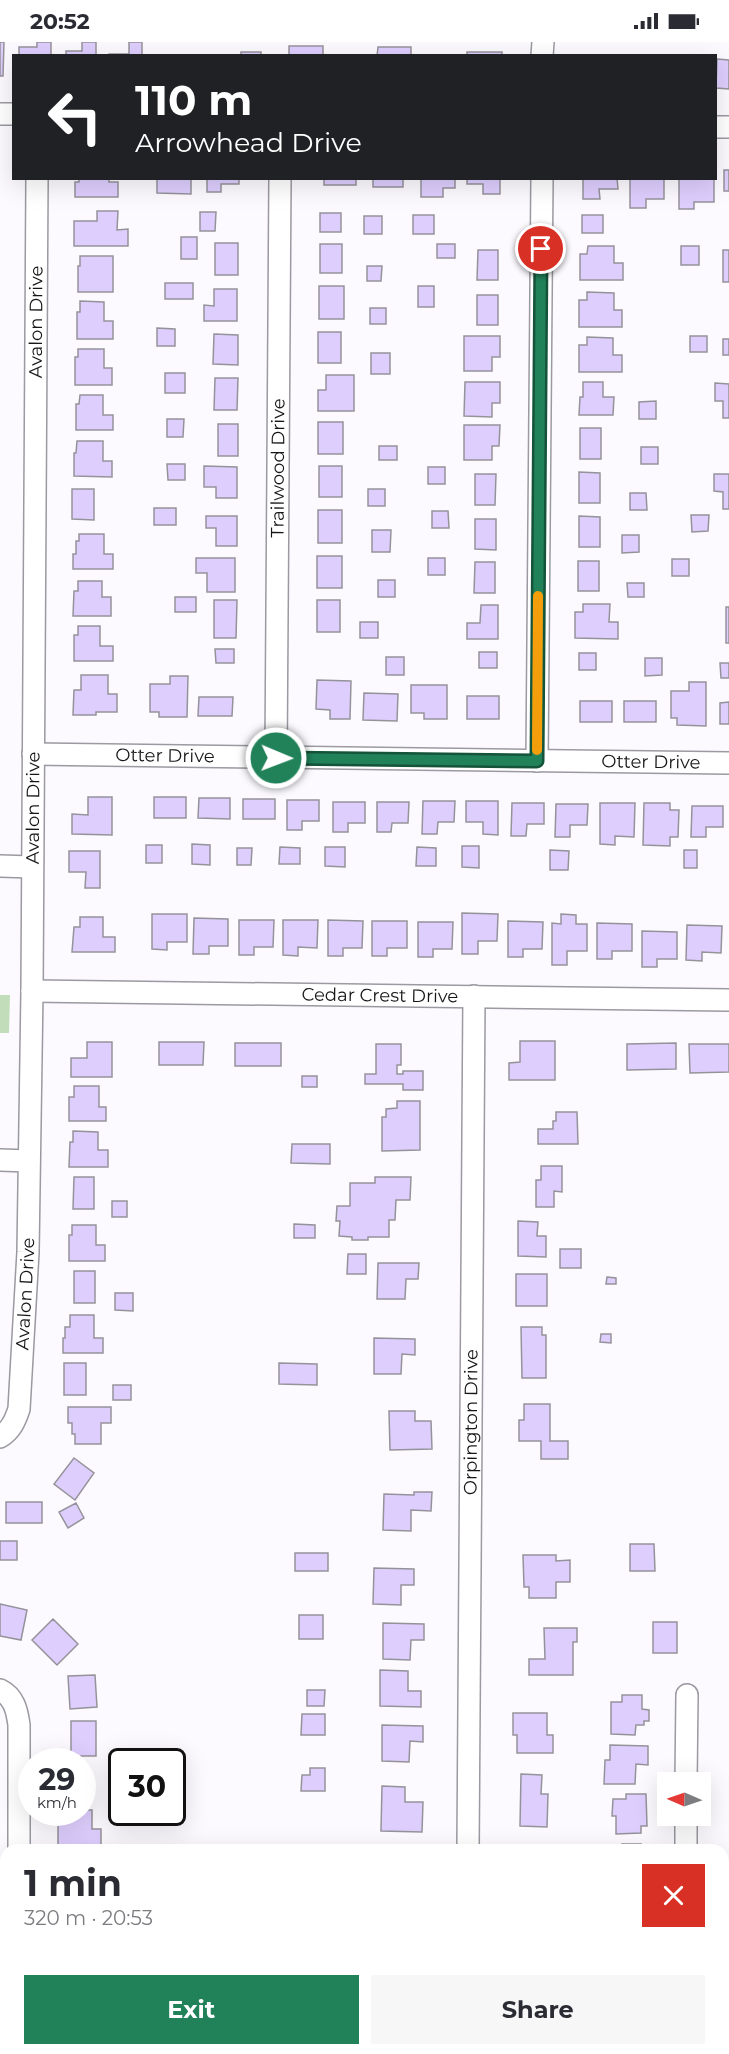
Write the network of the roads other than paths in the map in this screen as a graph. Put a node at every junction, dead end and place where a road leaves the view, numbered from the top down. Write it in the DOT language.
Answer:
graph roads {
  1 [pos="37,180"];
  2 [pos="280,180"];
  3 [pos="542,180"];
  4 [pos="33,754"];
  5 [pos="276,758"];
  6 [pos="537,761"];
  7 [pos="729,763"];
  8 [pos="0,866"];
  9 [pos="32,867"];
  10 [pos="32,991"];
  11 [pos="474,996"];
  12 [pos="729,1000"];
  13 [pos="0,1160"];
  14 [pos="29,1161"];
  15 [pos="3,1435"];
  16 [pos="6,1694"];
  17 [pos="687,1695"];
  18 [pos="686,1772"];
  19 [pos="686,1826"];
  20 [pos="19,1844"];
  21 [pos="468,1844"];
  22 [pos="686,1844"];
  1 -- 4 [label="street, Avalon Drive"];
  2 -- 5 [label="street, Trailwood Drive"];
  3 -- 6 [label="street"];
  4 -- 5 [label="street, Otter Drive"];
  4 -- 9 [label="street, Avalon Drive"];
  5 -- 6 [label="street, Otter Drive"];
  6 -- 7 [label="street, Otter Drive"];
  8 -- 9 [label="street"];
  9 -- 10 [label="street, Avalon Drive"];
  10 -- 11 [label="street, Cedar Crest Drive"];
  10 -- 14 [label="street, Avalon Drive"];
  11 -- 12 [label="street, Cedar Crest Drive"];
  11 -- 21 [label="street, Orpington Drive"];
  13 -- 14 [label="street"];
  14 -- 15 [label="street, Avalon Drive"];
  16 -- 20 [label="street"];
  17 -- 18 [label="street"];
  19 -- 22 [label="street"];
}
